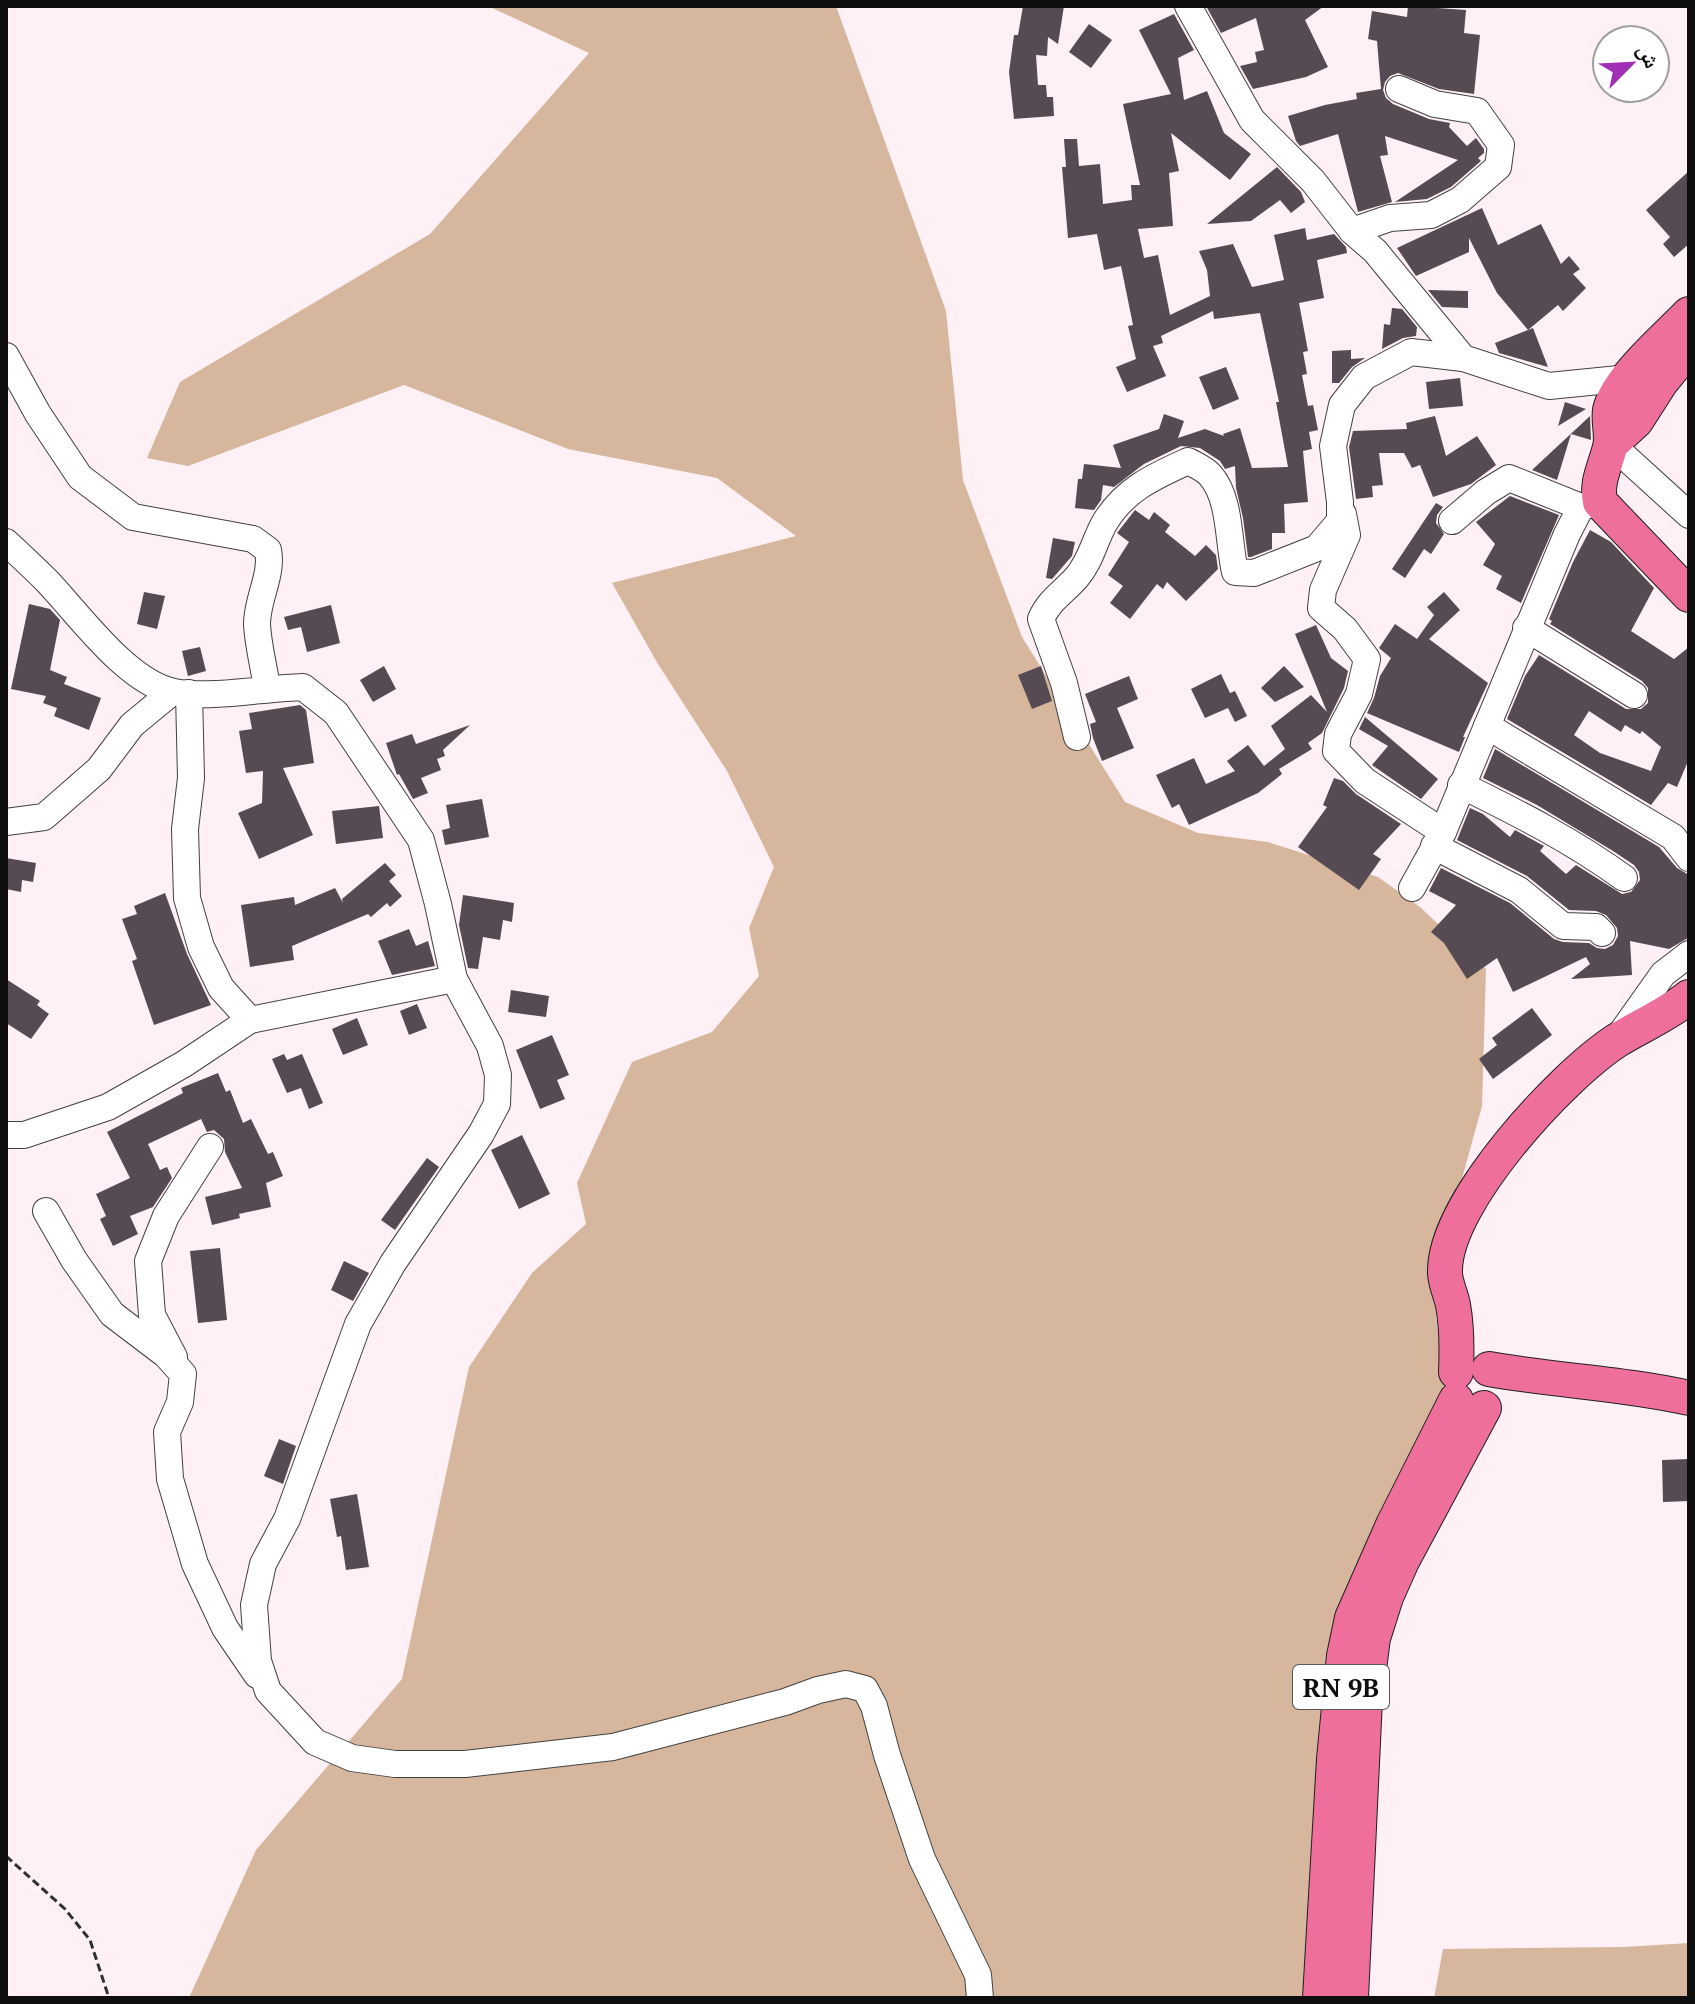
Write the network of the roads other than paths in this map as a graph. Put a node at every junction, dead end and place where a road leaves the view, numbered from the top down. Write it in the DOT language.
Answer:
graph roads {
  1 [pos="1188,6"];
  2 [pos="1399,89"];
  3 [pos="1352,231"];
  4 [pos="1689,314"];
  5 [pos="1689,348"];
  6 [pos="6,356"];
  7 [pos="1463,358"];
  8 [pos="1629,378"];
  9 [pos="1611,444"];
  10 [pos="1340,502"];
  11 [pos="1591,505"];
  12 [pos="1689,515"];
  13 [pos="1452,521"];
  14 [pos="6,542"];
  15 [pos="1689,595"];
  16 [pos="1526,628"];
  17 [pos="267,688"];
  18 [pos="181,692"];
  19 [pos="1634,695"];
  20 [pos="1487,726"];
  21 [pos="1077,737"];
  22 [pos="1461,785"];
  23 [pos="6,822"];
  24 [pos="1438,839"];
  25 [pos="1689,858"];
  26 [pos="1624,878"];
  27 [pos="1412,888"];
  28 [pos="1602,933"];
  29 [pos="1689,954"];
  30 [pos="454,979"];
  31 [pos="1689,997"];
  32 [pos="250,1020"];
  33 [pos="1615,1042"];
  34 [pos="12,1132"];
  35 [pos="210,1147"];
  36 [pos="46,1211"];
  37 [pos="183,1374"];
  38 [pos="1477,1385"];
  39 [pos="1689,1398"];
  40 [pos="268,1691"];
  41 [pos="980,1998"];
  42 [pos="1320,1998"];
  43 [pos="1351,1998"];
  1 -- 3 [label="street"];
  2 -- 3 [label="street"];
  3 -- 7 [label="street"];
  4 -- 8 [label="main road"];
  5 -- 9 [label="main road"];
  6 -- 17 [label="street"];
  7 -- 8 [label="street"];
  7 -- 10 [label="street"];
  8 -- 9 [label="main road"];
  9 -- 11 [label="main road"];
  9 -- 12 [label="street"];
  10 -- 21 [label="street"];
  10 -- 24 [label="street"];
  11 -- 13 [label="street"];
  11 -- 15 [label="main road"];
  11 -- 16 [label="street"];
  14 -- 18 [label="street"];
  16 -- 19 [label="street"];
  16 -- 20 [label="street"];
  17 -- 18 [label="street"];
  17 -- 30 [label="street"];
  18 -- 23 [label="street"];
  18 -- 32 [label="street"];
  20 -- 22 [label="street"];
  20 -- 25 [label="street"];
  22 -- 24 [label="street"];
  22 -- 26 [label="street"];
  24 -- 27 [label="street"];
  24 -- 28 [label="street"];
  29 -- 33 [label="street"];
  30 -- 32 [label="street"];
  30 -- 40 [label="street"];
  31 -- 33 [label="main road"];
  32 -- 34 [label="street"];
  33 -- 38 [label="main road"];
  35 -- 37 [label="street"];
  36 -- 37 [label="street"];
  37 -- 40 [label="street"];
  38 -- 39 [label="main road"];
  38 -- 42 [label="main road, RN 9B"];
  38 -- 43 [label="main road, RN 9B"];
  40 -- 41 [label="street"];
}
